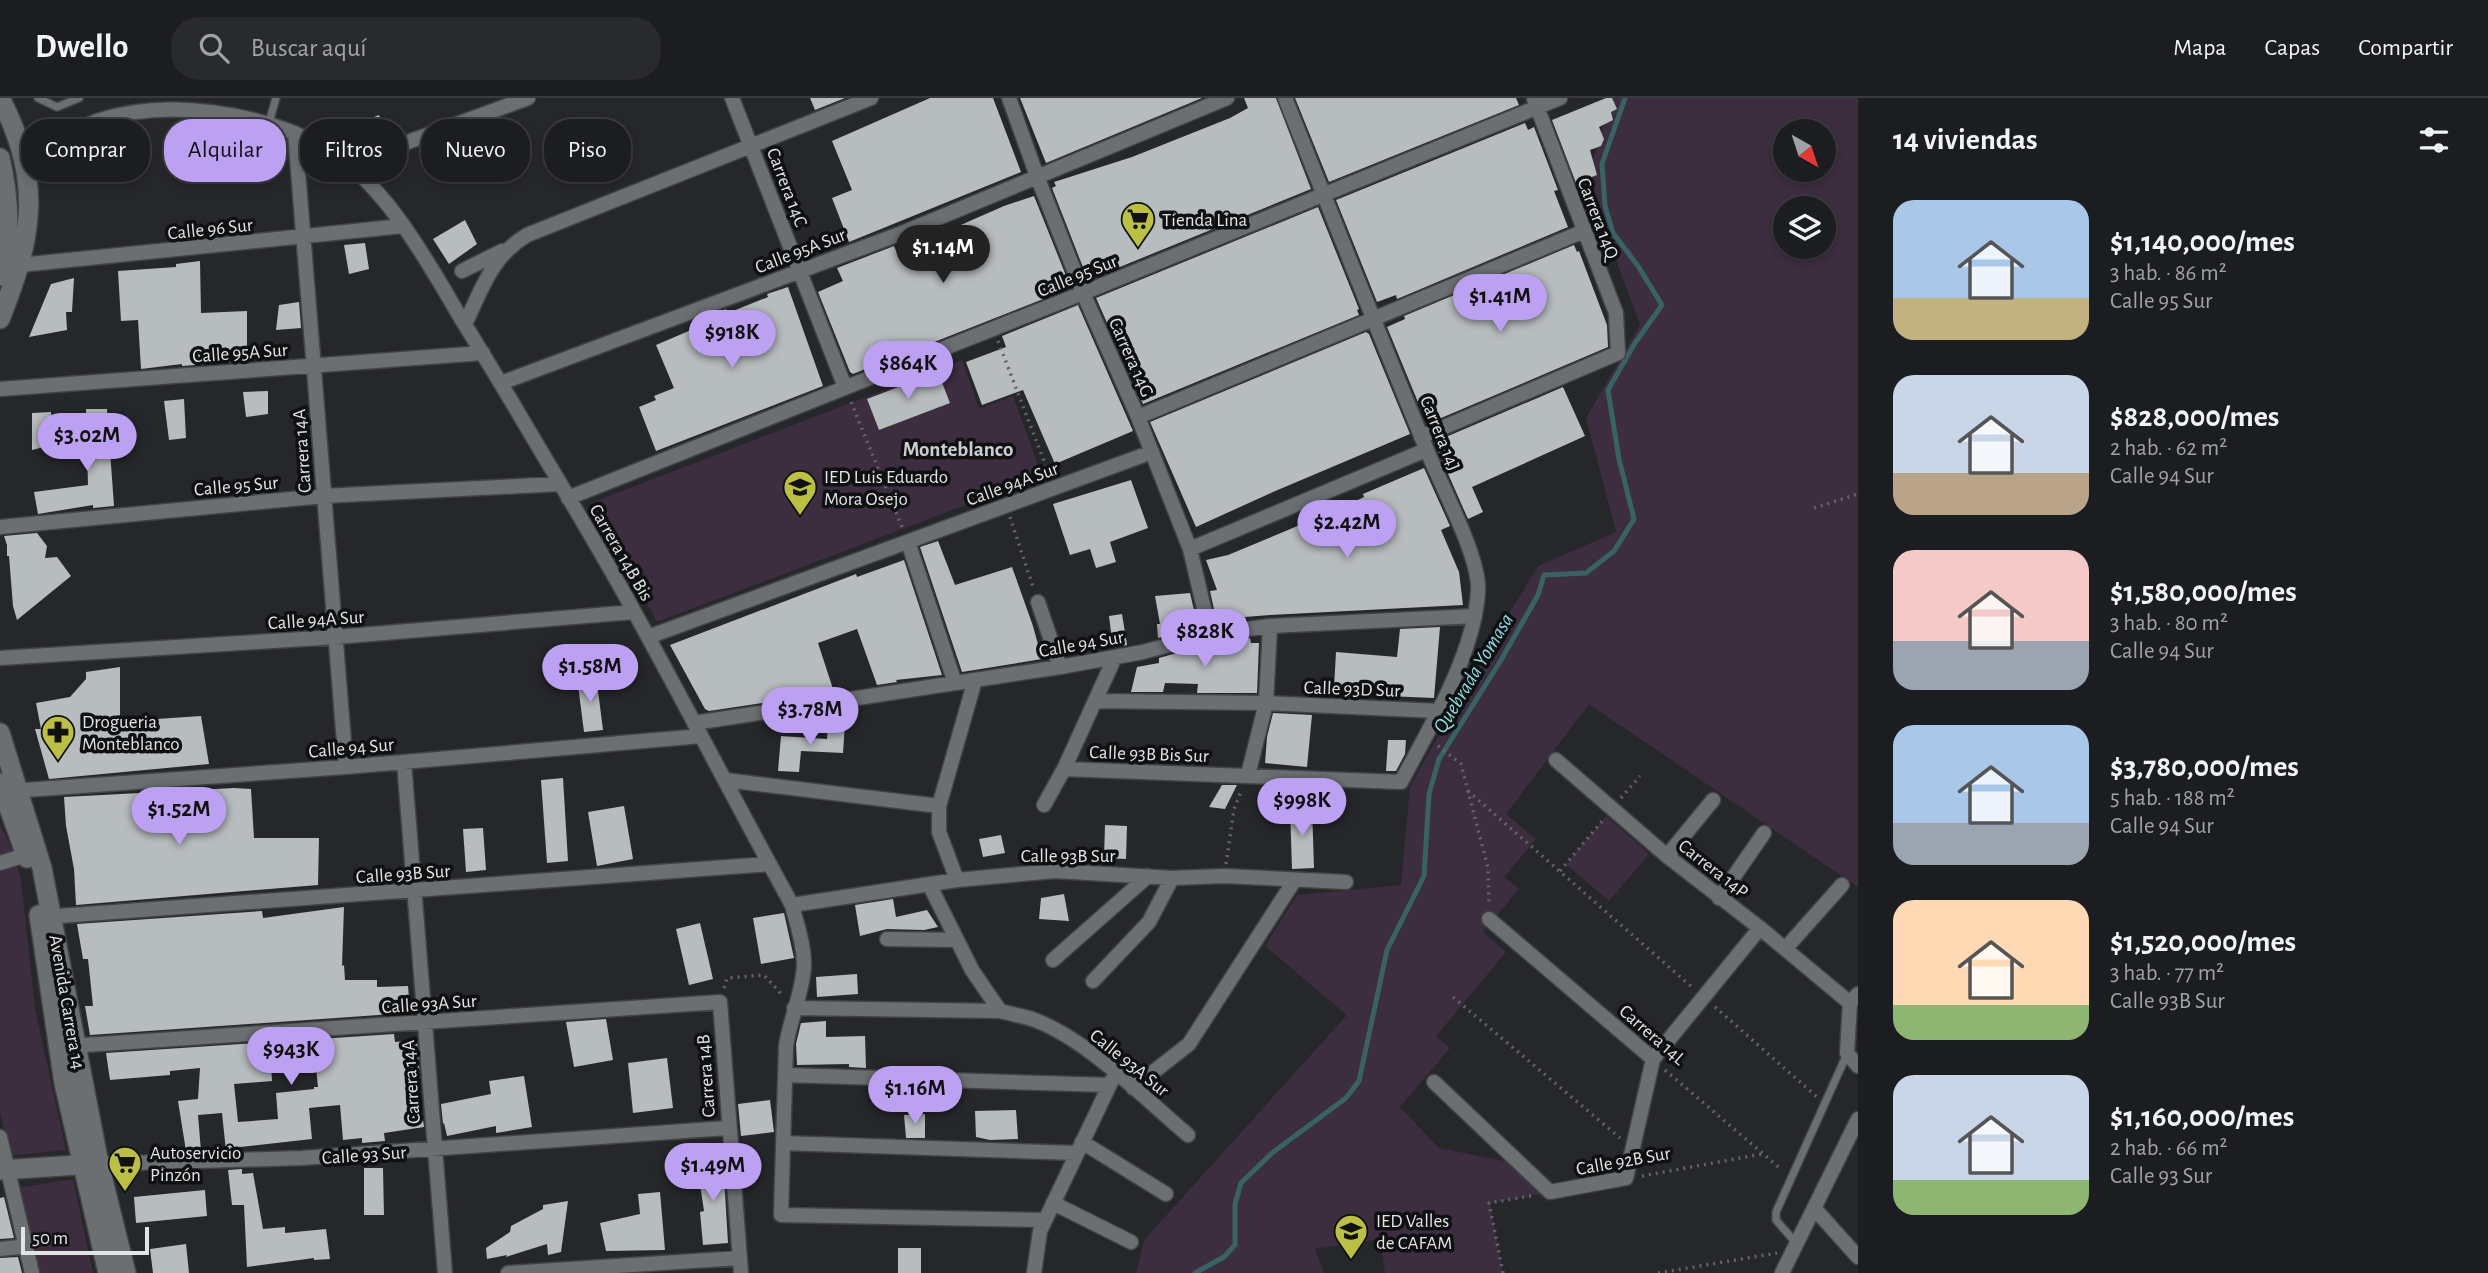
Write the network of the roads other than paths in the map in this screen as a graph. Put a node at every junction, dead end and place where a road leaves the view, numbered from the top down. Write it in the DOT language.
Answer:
graph roads {
  1 [pos="0,98"];
  2 [pos="38,98"];
  3 [pos="79,98"];
  4 [pos="276,98"];
  5 [pos="527,98"];
  6 [pos="732,98"];
  7 [pos="871,98"];
  8 [pos="1009,98"];
  9 [pos="1227,98"];
  10 [pos="1285,98"];
  11 [pos="1560,98"];
  12 [pos="1535,102"];
  13 [pos="103,119"];
  14 [pos="256,119"];
  15 [pos="270,119"];
  16 [pos="286,129"];
  17 [pos="295,133"];
  18 [pos="300,136"];
  19 [pos="407,142"];
  20 [pos="751,146"];
  21 [pos="21,152"];
  22 [pos="1,171"];
  23 [pos="1037,176"];
  24 [pos="27,182"];
  25 [pos="366,182"];
  26 [pos="28,187"];
  27 [pos="1324,195"];
  28 [pos="4,211"];
  29 [pos="29,219"];
  30 [pos="403,226"];
  31 [pos="1584,231"];
  32 [pos="303,237"];
  33 [pos="506,249"];
  34 [pos="20,265"];
  35 [pos="462,271"];
  36 [pos="800,271"];
  37 [pos="0,276"];
  38 [pos="1083,293"];
  39 [pos="0,319"];
  40 [pos="1374,319"];
  41 [pos="465,324"];
  42 [pos="483,353"];
  43 [pos="314,366"];
  44 [pos="501,383"];
  45 [pos="845,387"];
  46 [pos="0,389"];
  47 [pos="1138,417"];
  48 [pos="1424,444"];
  49 [pos="1152,453"];
  50 [pos="560,484"];
  51 [pos="323,496"];
  52 [pos="568,498"];
  53 [pos="0,527"];
  54 [pos="908,542"];
  55 [pos="1190,549"];
  56 [pos="1038,602"];
  57 [pos="634,612"];
  58 [pos="1475,616"];
  59 [pos="1269,626"];
  60 [pos="1210,634"];
  61 [pos="648,637"];
  62 [pos="336,638"];
  63 [pos="1115,657"];
  64 [pos="0,658"];
  65 [pos="1060,667"];
  66 [pos="975,680"];
  67 [pos="955,683"];
  68 [pos="1096,701"];
  69 [pos="1266,703"];
  70 [pos="1439,711"];
  71 [pos="697,729"];
  72 [pos="0,733"];
  73 [pos="1556,760"];
  74 [pos="404,762"];
  75 [pos="346,766"];
  76 [pos="1064,769"];
  77 [pos="1248,775"];
  78 [pos="724,780"];
  79 [pos="1401,782"];
  80 [pos="7,788"];
  81 [pos="1713,800"];
  82 [pos="1044,805"];
  83 [pos="939,806"];
  84 [pos="1764,833"];
  85 [pos="32,853"];
  86 [pos="1667,856"];
  87 [pos="0,863"];
  88 [pos="769,864"];
  89 [pos="1148,876"];
  90 [pos="1172,878"];
  91 [pos="957,880"];
  92 [pos="1294,881"];
  93 [pos="1346,882"];
  94 [pos="929,884"];
  95 [pos="1842,885"];
  96 [pos="414,892"];
  97 [pos="1719,898"];
  98 [pos="792,905"];
  99 [pos="46,917"];
  100 [pos="1489,919"];
  101 [pos="1760,928"];
  102 [pos="887,939"];
  103 [pos="957,940"];
  104 [pos="1785,948"];
  105 [pos="1053,960"];
  106 [pos="1093,981"];
  107 [pos="1854,998"];
  108 [pos="720,1002"];
  109 [pos="794,1008"];
  110 [pos="1000,1011"];
  111 [pos="425,1022"];
  112 [pos="66,1046"];
  113 [pos="1847,1053"];
  114 [pos="1653,1059"];
  115 [pos="1858,1066"];
  116 [pos="785,1075"];
  117 [pos="1112,1079"];
  118 [pos="1434,1082"];
  119 [pos="1133,1088"];
  120 [pos="1858,1119"];
  121 [pos="728,1128"];
  122 [pos="1188,1135"];
  123 [pos="0,1137"];
  124 [pos="783,1143"];
  125 [pos="1079,1148"];
  126 [pos="435,1149"];
  127 [pos="91,1164"];
  128 [pos="3,1170"];
  129 [pos="1166,1194"];
  130 [pos="1053,1203"];
  131 [pos="1814,1208"];
  132 [pos="1045,1220"];
  133 [pos="1131,1242"];
  134 [pos="27,1246"];
  135 [pos="1795,1247"];
  136 [pos="0,1249"];
  137 [pos="1858,1257"];
  138 [pos="740,1258"];
  139 [pos="32,1273"];
  140 [pos="108,1273"];
  141 [pos="125,1273"];
  142 [pos="445,1273"];
  143 [pos="508,1273"];
  144 [pos="741,1273"];
  145 [pos="1034,1273"];
  146 [pos="1782,1273"];
  1 -- 21 [label="main road"];
  2 -- 3 [label="lane"];
  4 -- 15 [label="lane"];
  5 -- 19 [label="street"];
  6 -- 20 [label="street, Carrera 14C"];
  7 -- 20 [label="street"];
  8 -- 23 [label="street, Carrera 14G"];
  9 -- 23 [label="street, Calle 95A Sur"];
  10 -- 27 [label="street, Carrera 14J"];
  11 -- 12 [label="street, Calle 95 Sur"];
  12 -- 27 [label="street, Calle 95 Sur"];
  12 -- 31 [label="street, Carrera 14Q"];
  13 -- 14 [label="street, Carrera 14B Bis"];
  16 -- 17 [label="street, Carrera 14B Bis"];
  17 -- 18 [label="street, Carrera 14B Bis"];
  17 -- 32 [label="street, Carrera 14A"];
  20 -- 33 [label="street"];
  20 -- 36 [label="street, Carrera 14C"];
  22 -- 26 [label="main road"];
  22 -- 28 [label="main road"];
  23 -- 36 [label="street, Calle 95A Sur"];
  23 -- 38 [label="street, Carrera 14G"];
  24 -- 26 [label="main road"];
  25 -- 30 [label="street, Carrera 14B Bis"];
  26 -- 29 [label="main road"];
  27 -- 38 [label="street, Calle 95 Sur"];
  27 -- 40 [label="street, Carrera 14J"];
  28 -- 29 [label="main road"];
  28 -- 37 [label="main road"];
  29 -- 34 [label="main road"];
  30 -- 32 [label="street, Calle 96 Sur"];
  30 -- 41 [label="street, Carrera 14B Bis"];
  31 -- 40 [label="street"];
  31 -- 48 [label="street, Carrera 14Q"];
  32 -- 34 [label="street, Calle 96 Sur"];
  32 -- 43 [label="street, Carrera 14A"];
  33 -- 35 [label="street"];
  33 -- 41 [label="street"];
  34 -- 39 [label="main road"];
  36 -- 44 [label="street, Calle 95A Sur"];
  36 -- 45 [label="street, Carrera 14C"];
  38 -- 45 [label="street, Calle 95 Sur"];
  38 -- 47 [label="street, Carrera 14G"];
  40 -- 47 [label="street"];
  40 -- 48 [label="street, Carrera 14J"];
  41 -- 42 [label="street, Carrera 14B Bis"];
  42 -- 43 [label="street, Calle 95A Sur"];
  42 -- 44 [label="street, Carrera 14B Bis"];
  43 -- 46 [label="street, Calle 95A Sur"];
  43 -- 51 [label="street, Carrera 14A"];
  44 -- 50 [label="street, Carrera 14B Bis"];
  45 -- 52 [label="street, Calle 95 Sur"];
  47 -- 49 [label="street, Carrera 14G"];
  48 -- 55 [label="street"];
  48 -- 58 [label="street, Carrera 14J"];
  49 -- 54 [label="street, Calle 94A Sur"];
  49 -- 55 [label="street, Carrera 14G"];
  50 -- 51 [label="street, Calle 95 Sur"];
  50 -- 52 [label="street, Carrera 14B Bis"];
  51 -- 53 [label="street, Calle 95 Sur"];
  51 -- 62 [label="street, Carrera 14A"];
  52 -- 57 [label="street, Carrera 14B Bis"];
  54 -- 61 [label="street, Calle 94A Sur"];
  54 -- 67 [label="street"];
  55 -- 60 [label="street, Carrera 14G"];
  56 -- 65 [label="street"];
  57 -- 61 [label="street, Carrera 14B Bis"];
  57 -- 62 [label="street, Calle 94A Sur"];
  58 -- 59 [label="street, Calle 94 Sur"];
  58 -- 70 [label="street, Carrera 14J"];
  59 -- 60 [label="street, Calle 94 Sur"];
  59 -- 69 [label="street"];
  60 -- 63 [label="street, Calle 94 Sur"];
  61 -- 71 [label="street, Carrera 14B Bis"];
  62 -- 64 [label="street, Calle 94A Sur"];
  62 -- 75 [label="street, Carrera 14A"];
  63 -- 65 [label="street, Calle 94 Sur"];
  63 -- 68 [label="street"];
  65 -- 66 [label="street, Calle 94 Sur"];
  66 -- 67 [label="street, Calle 94 Sur"];
  66 -- 83 [label="street"];
  67 -- 71 [label="street, Calle 94 Sur"];
  68 -- 69 [label="street, Calle 93D Sur"];
  68 -- 76 [label="street"];
  69 -- 70 [label="street, Calle 93D Sur"];
  69 -- 77 [label="street"];
  70 -- 79 [label="street, Carrera 14J"];
  71 -- 74 [label="street, Calle 94 Sur"];
  71 -- 78 [label="street, Carrera 14B Bis"];
  72 -- 80 [label="main road, Avenida Carrera 14"];
  73 -- 86 [label="street, Carrera 14P"];
  74 -- 75 [label="street, Calle 94 Sur"];
  74 -- 96 [label="street, Carrera 14A"];
  75 -- 80 [label="street, Calle 94 Sur"];
  76 -- 77 [label="street, Calle 93B Bis Sur"];
  76 -- 82 [label="street"];
  77 -- 79 [label="street, Calle 93B Bis Sur"];
  78 -- 83 [label="street"];
  78 -- 88 [label="street, Carrera 14B Bis"];
  80 -- 85 [label="main road, Avenida Carrera 14"];
  81 -- 86 [label="street"];
  83 -- 91 [label="street"];
  84 -- 97 [label="street"];
  85 -- 87 [label="street"];
  85 -- 99 [label="main road, Avenida Carrera 14"];
  86 -- 97 [label="street, Carrera 14P"];
  88 -- 96 [label="street, Calle 93B Sur"];
  88 -- 98 [label="street, Carrera 14B Bis"];
  89 -- 90 [label="street, Calle 93B Sur"];
  89 -- 91 [label="street, Calle 93B Sur"];
  89 -- 105 [label="street"];
  90 -- 92 [label="street, Calle 93B Sur"];
  90 -- 106 [label="street"];
  91 -- 94 [label="street, Calle 93B Sur"];
  92 -- 93 [label="street, Calle 93B Sur"];
  92 -- 119 [label="street"];
  94 -- 98 [label="street, Calle 93B Sur"];
  94 -- 103 [label="street"];
  95 -- 104 [label="street"];
  96 -- 99 [label="street, Calle 93B Sur"];
  96 -- 111 [label="street, Carrera 14A"];
  97 -- 101 [label="street, Carrera 14P"];
  98 -- 109 [label="street, Carrera 14B Bis"];
  99 -- 112 [label="main road, Avenida Carrera 14"];
  100 -- 114 [label="street, Carrera 14L"];
  101 -- 104 [label="street, Carrera 14P"];
  101 -- 114 [label="street"];
  102 -- 103 [label="street"];
  103 -- 110 [label="street"];
  104 -- 107 [label="street, Carrera 14P"];
  107 -- 113 [label="street"];
  108 -- 111 [label="street, Calle 93A Sur"];
  108 -- 121 [label="street, Carrera 14B"];
  109 -- 110 [label="street, Calle 93A Sur"];
  109 -- 116 [label="street, Carrera 14B Bis"];
  110 -- 117 [label="street, Calle 93A Sur"];
  111 -- 112 [label="street, Calle 93A Sur"];
  111 -- 126 [label="street, Carrera 14A"];
  112 -- 127 [label="main road, Avenida Carrera 14"];
  113 -- 115 [label="street"];
  113 -- 135 [label="lane"];
  114 -- 118 [label="street, Calle 92B Sur"];
  116 -- 117 [label="street"];
  116 -- 124 [label="street, Carrera 14B Bis"];
  117 -- 119 [label="street, Calle 93A Sur"];
  117 -- 125 [label="street"];
  119 -- 122 [label="street, Calle 93A Sur"];
  120 -- 131 [label="street"];
  121 -- 126 [label="street, Calle 93 Sur"];
  121 -- 138 [label="street, Carrera 14B"];
  123 -- 128 [label="street"];
  124 -- 125 [label="street"];
  124 -- 132 [label="street, Carrera 14B Bis"];
  125 -- 129 [label="street"];
  125 -- 130 [label="street"];
  126 -- 127 [label="street, Calle 93 Sur"];
  126 -- 142 [label="street, Carrera 14A"];
  127 -- 128 [label="main road, Calle 93 Sur"];
  127 -- 140 [label="main road, Avenida Carrera 14"];
  127 -- 141 [label="main road, Avenida Carrera 14"];
  128 -- 134 [label="street"];
  130 -- 132 [label="street"];
  130 -- 133 [label="street"];
  131 -- 135 [label="street"];
  131 -- 137 [label="street"];
  132 -- 145 [label="street"];
  134 -- 136 [label="street"];
  134 -- 139 [label="street"];
  135 -- 146 [label="street"];
  138 -- 143 [label="street"];
  138 -- 144 [label="street, Carrera 14B"];
}
